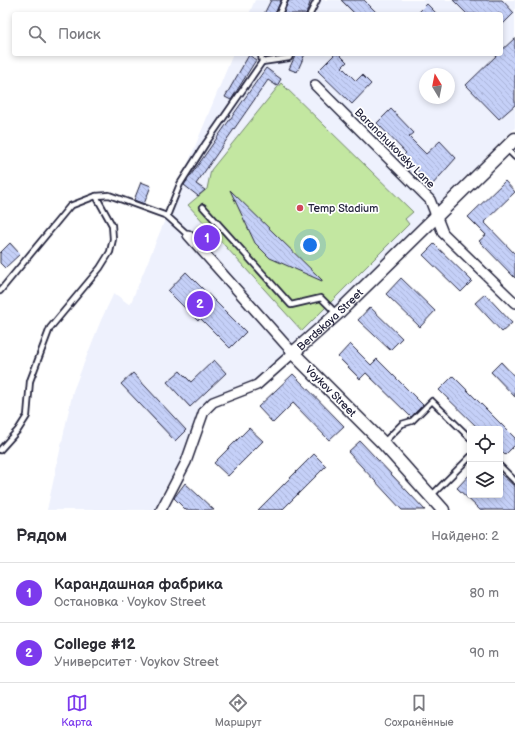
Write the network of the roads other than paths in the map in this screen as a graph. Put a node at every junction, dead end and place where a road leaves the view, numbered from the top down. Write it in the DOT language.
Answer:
graph roads {
  1 [pos="286,0"];
  2 [pos="317,0"];
  3 [pos="280,12"];
  4 [pos="311,12"];
  5 [pos="261,56"];
  6 [pos="290,56"];
  7 [pos="262,62"];
  8 [pos="315,85"];
  9 [pos="515,139"];
  10 [pos="506,148"];
  11 [pos="515,157"];
  12 [pos="96,196"];
  13 [pos="203,207"];
  14 [pos="167,216"];
  15 [pos="436,216"];
  16 [pos="188,235"];
  17 [pos="0,291"];
  18 [pos="515,303"];
  19 [pos="337,314"];
  20 [pos="293,353"];
  21 [pos="467,435"];
  22 [pos="382,443"];
  23 [pos="0,450"];
  24 [pos="467,460"];
  25 [pos="503,469"];
  26 [pos="515,481"];
  27 [pos="430,497"];
  28 [pos="162,507"];
  29 [pos="444,510"];
  1 -- 3 [label="lane"];
  2 -- 4 [label="lane"];
  5 -- 7 [label="lane"];
  6 -- 7 [label="lane"];
  7 -- 14 [label="lane"];
  8 -- 15 [label="street, Baranchukovsky Lane"];
  9 -- 10 [label="street, Berdskaya Street"];
  10 -- 11 [label="lane"];
  10 -- 15 [label="street, Berdskaya Street"];
  12 -- 14 [label="lane"];
  12 -- 17 [label="lane"];
  12 -- 23 [label="lane"];
  13 -- 19 [label="lane"];
  14 -- 16 [label="lane"];
  15 -- 18 [label="street, Baranchukovsky Lane"];
  15 -- 19 [label="street, Berdskaya Street"];
  16 -- 20 [label="street, Voykov Street"];
  19 -- 20 [label="street, Berdskaya Street"];
  20 -- 22 [label="street, Voykov Street"];
  20 -- 28 [label="street, Berdskaya Street"];
  21 -- 22 [label="lane"];
  22 -- 27 [label="street, Voykov Street"];
  24 -- 27 [label="lane"];
  25 -- 26 [label="lane"];
  27 -- 29 [label="street, Voykov Street"];
}
